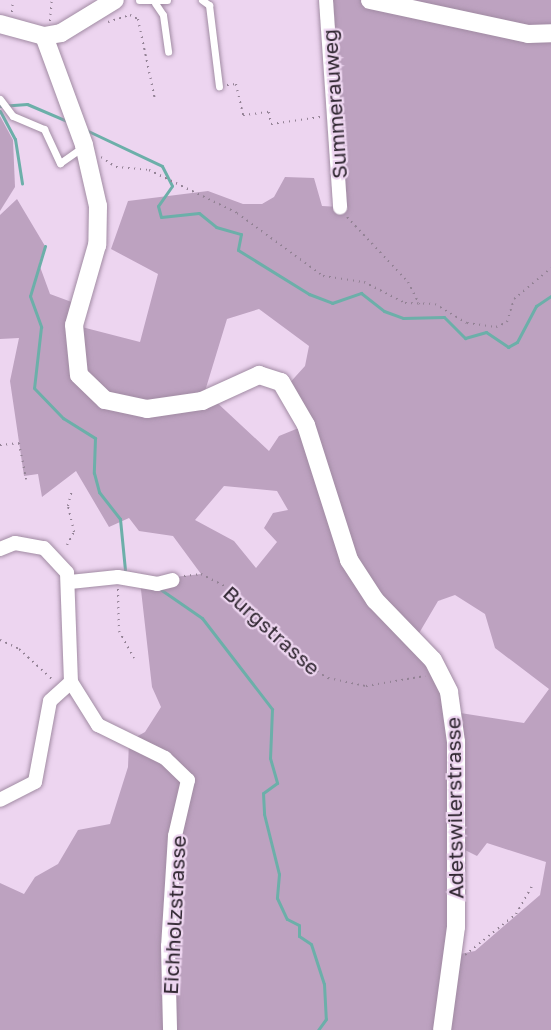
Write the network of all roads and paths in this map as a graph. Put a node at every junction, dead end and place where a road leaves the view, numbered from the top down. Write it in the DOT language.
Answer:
graph roads {
  1 [pos="13,0"];
  2 [pos="52,0"];
  3 [pos="115,0"];
  4 [pos="139,0"];
  5 [pos="167,0"];
  6 [pos="202,0"];
  7 [pos="326,0"];
  8 [pos="370,0"];
  9 [pos="154,3"];
  10 [pos="12,10"];
  11 [pos="96,13"];
  12 [pos="0,14"];
  13 [pos="22,16"];
  14 [pos="51,18"];
  15 [pos="57,21"];
  16 [pos="0,24"];
  17 [pos="42,28"];
  18 [pos="551,33"];
  19 [pos="168,52"];
  20 [pos="223,85"];
  21 [pos="155,100"];
  22 [pos="2,101"];
  23 [pos="320,117"];
  24 [pos="91,148"];
  25 [pos="340,208"];
  26 [pos="551,268"];
  27 [pos="419,304"];
  28 [pos="0,445"];
  29 [pos="26,479"];
  30 [pos="72,490"];
  31 [pos="67,545"];
  32 [pos="0,549"];
  33 [pos="173,580"];
  34 [pos="70,582"];
  35 [pos="118,586"];
  36 [pos="0,640"];
  37 [pos="134,658"];
  38 [pos="439,669"];
  39 [pos="65,684"];
  40 [pos="0,800"];
  41 [pos="533,885"];
  42 [pos="455,955"];
  43 [pos="438,1029"];
  44 [pos="170,1030"];
  1 -- 10 [label="path"];
  2 -- 14 [label="path"];
  3 -- 11 [label="street"];
  4 -- 9 [label="lane"];
  5 -- 9 [label="lane"];
  6 -- 20 [label="lane"];
  7 -- 25 [label="street, Summerauweg"];
  8 -- 18 [label="street"];
  9 -- 19 [label="lane"];
  11 -- 17 [label="street"];
  11 -- 21 [label="path"];
  12 -- 13 [label="path"];
  15 -- 17 [label="path"];
  16 -- 17 [label="street"];
  17 -- 24 [label="street, Adetswilerstrasse"];
  20 -- 23 [label="path"];
  22 -- 24 [label="lane"];
  24 -- 27 [label="path"];
  24 -- 38 [label="street, Adetswilerstrasse"];
  25 -- 27 [label="path"];
  26 -- 27 [label="path"];
  28 -- 29 [label="path"];
  30 -- 31 [label="path"];
  32 -- 34 [label="street"];
  33 -- 34 [label="street"];
  33 -- 38 [label="path, Burgstrasse"];
  34 -- 39 [label="street"];
  35 -- 37 [label="path"];
  36 -- 39 [label="path"];
  38 -- 42 [label="street, Adetswilerstrasse"];
  39 -- 40 [label="street"];
  39 -- 44 [label="street, Eichholzstrasse"];
  41 -- 42 [label="path"];
  42 -- 43 [label="street, Adetswilerstrasse"];
}
